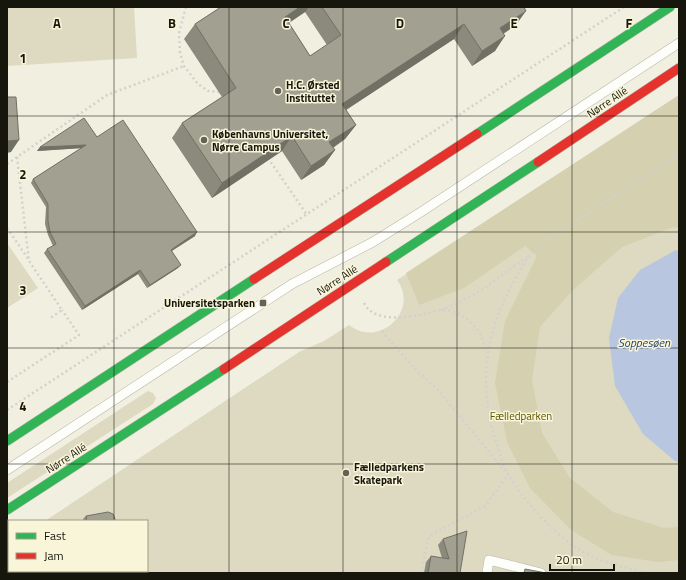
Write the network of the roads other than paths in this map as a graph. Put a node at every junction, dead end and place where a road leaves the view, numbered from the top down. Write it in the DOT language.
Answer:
graph roads {
  1 [pos="670,7"];
  2 [pos="679,43"];
  3 [pos="679,68"];
  4 [pos="7,441"];
  5 [pos="7,470"];
  6 [pos="7,510"];
  7 [pos="486,573"];
  8 [pos="541,573"];
  1 -- 4 [label="street"];
  2 -- 5 [label="lane"];
  3 -- 6 [label="street, Nørre Allé"];
  7 -- 8 [label="lane"];
}
